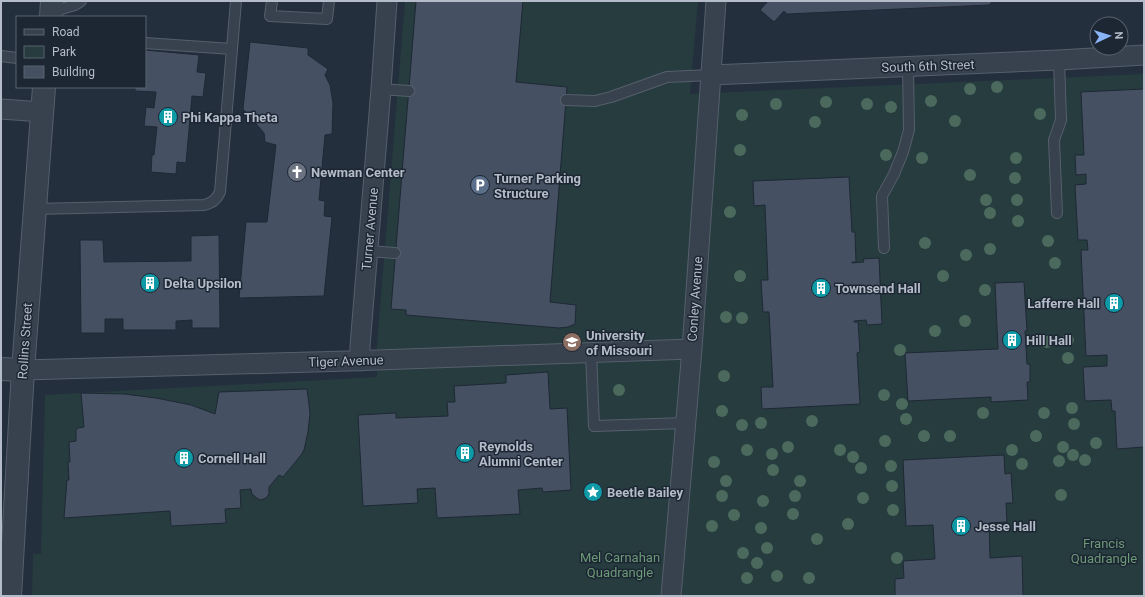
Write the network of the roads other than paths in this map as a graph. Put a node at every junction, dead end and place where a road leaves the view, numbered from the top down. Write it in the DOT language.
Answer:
graph roads {
  1 [pos="81,1"];
  2 [pos="236,1"];
  3 [pos="272,1"];
  4 [pos="329,1"];
  5 [pos="387,1"];
  6 [pos="716,1"];
  7 [pos="51,10"];
  8 [pos="146,43"];
  9 [pos="232,49"];
  10 [pos="1144,55"];
  11 [pos="1,56"];
  12 [pos="16,58"];
  13 [pos="1059,60"];
  14 [pos="908,67"];
  15 [pos="711,75"];
  16 [pos="44,88"];
  17 [pos="381,89"];
  18 [pos="409,92"];
  19 [pos="566,100"];
  20 [pos="1,109"];
  21 [pos="42,112"];
  22 [pos="35,209"];
  23 [pos="1056,214"];
  24 [pos="884,248"];
  25 [pos="368,251"];
  26 [pos="395,253"];
  27 [pos="692,349"];
  28 [pos="591,352"];
  29 [pos="360,361"];
  30 [pos="1,369"];
  31 [pos="23,370"];
  32 [pos="686,423"];
  33 [pos="10,596"];
  34 [pos="671,596"];
  1 -- 7 [label="lane"];
  2 -- 9 [label="lane"];
  3 -- 4 [label="lane"];
  5 -- 17 [label="street, Turner Avenue"];
  6 -- 15 [label="street, Conley Avenue"];
  8 -- 9 [label="lane"];
  9 -- 22 [label="lane"];
  10 -- 13 [label="street, South 6th Street"];
  11 -- 12 [label="lane"];
  13 -- 14 [label="street, South 6th Street"];
  13 -- 23 [label="lane"];
  14 -- 15 [label="street, South 6th Street"];
  14 -- 24 [label="lane"];
  15 -- 19 [label="lane"];
  15 -- 27 [label="street, Conley Avenue"];
  16 -- 21 [label="street, Rollins Street"];
  17 -- 18 [label="lane"];
  17 -- 25 [label="street, Turner Avenue"];
  20 -- 21 [label="street"];
  21 -- 22 [label="street, Rollins Street"];
  22 -- 31 [label="street, Rollins Street"];
  25 -- 26 [label="lane"];
  25 -- 29 [label="street, Turner Avenue"];
  27 -- 28 [label="street, Tiger Avenue"];
  27 -- 32 [label="street, Conley Avenue"];
  28 -- 29 [label="street, Tiger Avenue"];
  28 -- 32 [label="lane"];
  29 -- 31 [label="street, Tiger Avenue"];
  30 -- 31 [label="street, Tiger Avenue"];
  31 -- 33 [label="street, Rollins Street"];
  32 -- 34 [label="street, Conley Avenue"];
}
